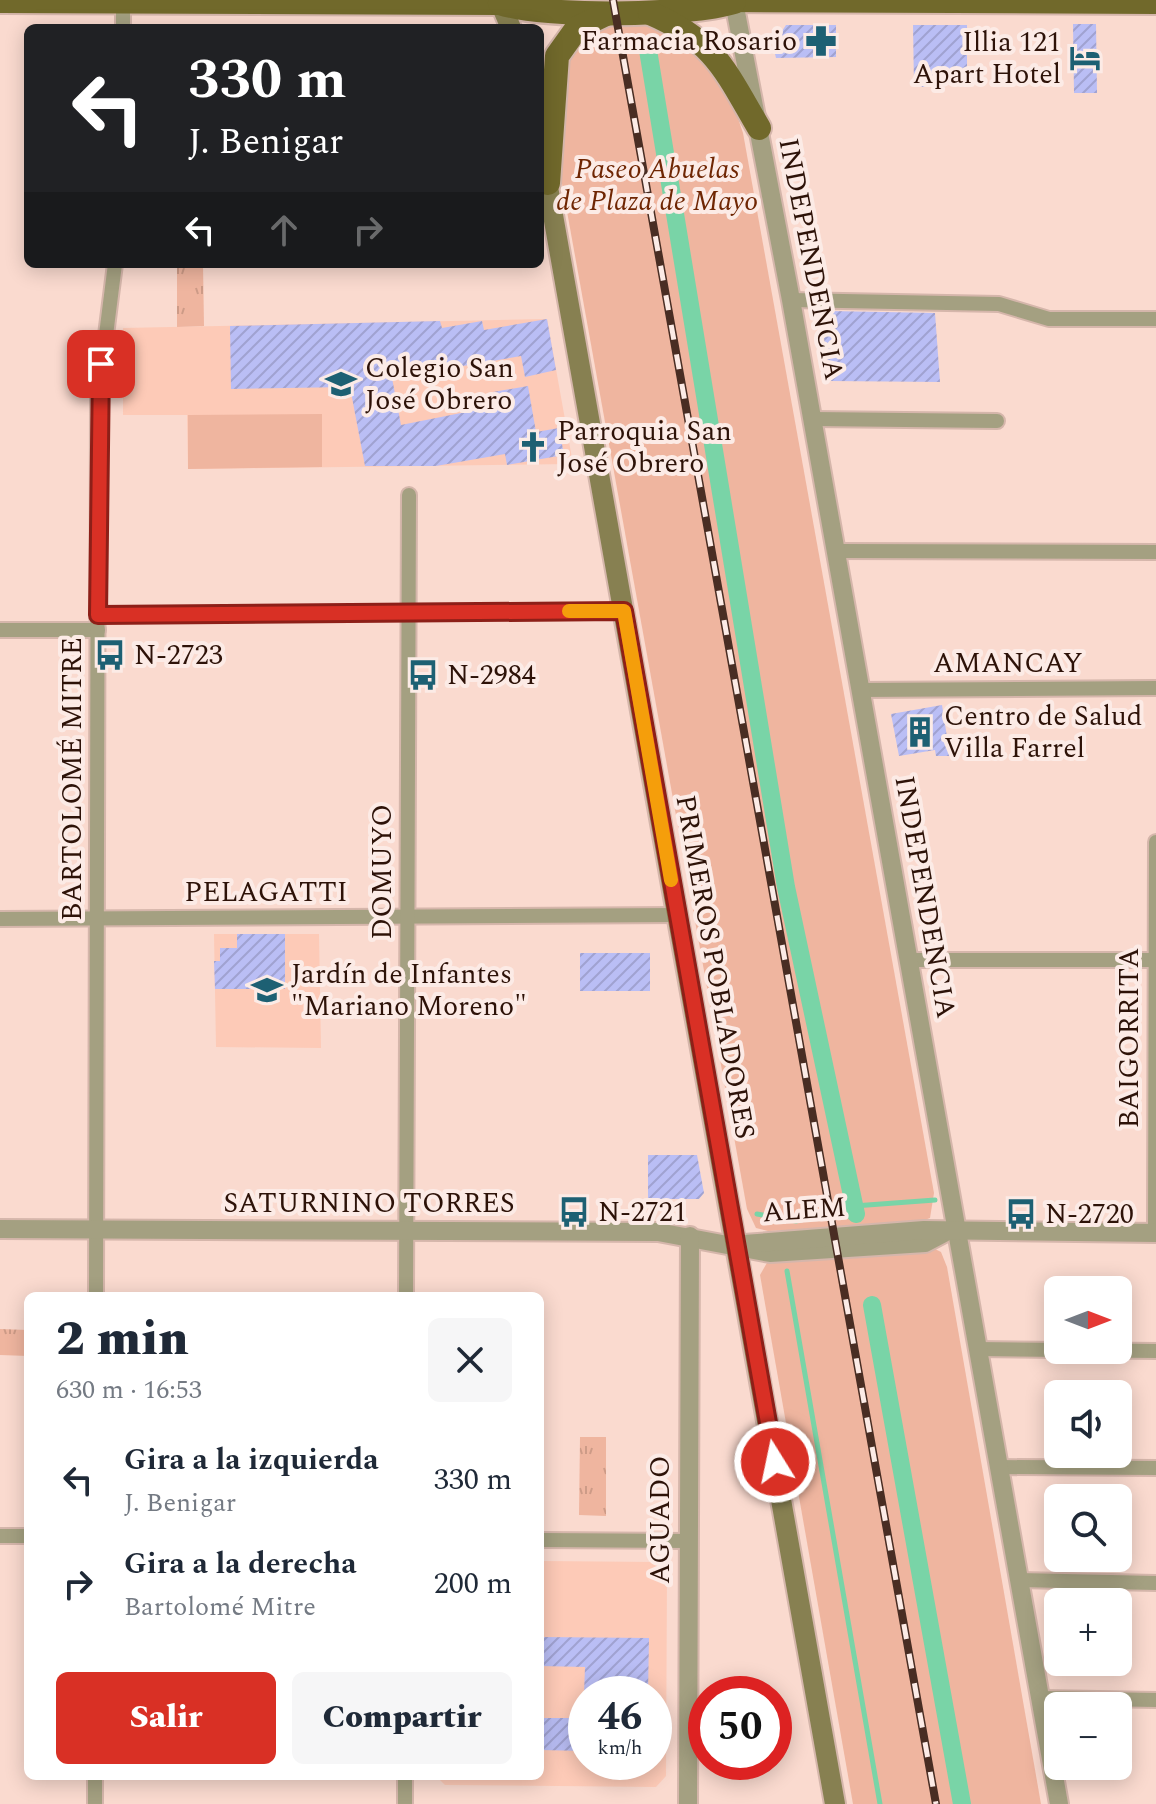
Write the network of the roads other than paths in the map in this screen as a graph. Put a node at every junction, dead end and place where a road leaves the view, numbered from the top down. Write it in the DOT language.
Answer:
graph roads {
  1 [pos="142,0"];
  2 [pos="0,1"];
  3 [pos="123,1"];
  4 [pos="504,1"];
  5 [pos="732,1"];
  6 [pos="1019,1"];
  7 [pos="1156,2"];
  8 [pos="615,11"];
  9 [pos="645,11"];
  10 [pos="123,24"];
  11 [pos="510,24"];
  12 [pos="759,128"];
  13 [pos="544,162"];
  14 [pos="548,183"];
  15 [pos="549,237"];
  16 [pos="114,268"];
  17 [pos="791,300"];
  18 [pos="1156,319"];
  19 [pos="813,419"];
  20 [pos="997,421"];
  21 [pos="409,495"];
  22 [pos="836,551"];
  23 [pos="1156,552"];
  24 [pos="624,611"];
  25 [pos="409,613"];
  26 [pos="98,623"];
  27 [pos="0,630"];
  28 [pos="1156,688"];
  29 [pos="860,690"];
  30 [pos="1156,842"];
  31 [pos="677,915"];
  32 [pos="408,917"];
  33 [pos="0,919"];
  34 [pos="98,919"];
  35 [pos="908,960"];
  36 [pos="1156,960"];
  37 [pos="0,1229"];
  38 [pos="97,1230"];
  39 [pos="407,1231"];
  40 [pos="950,1231"];
  41 [pos="1155,1233"];
  42 [pos="690,1236"];
  43 [pos="736,1245"];
  44 [pos="96,1292"];
  45 [pos="406,1292"];
  46 [pos="977,1349"];
  47 [pos="1156,1351"];
  48 [pos="998,1467"];
  49 [pos="1156,1468"];
  50 [pos="0,1536"];
  51 [pos="24,1536"];
  52 [pos="544,1540"];
  53 [pos="688,1541"];
  54 [pos="1019,1580"];
  55 [pos="1156,1583"];
  56 [pos="1040,1698"];
  57 [pos="1156,1700"];
  58 [pos="95,1780"];
  59 [pos="405,1780"];
  60 [pos="95,1804"];
  61 [pos="405,1804"];
  62 [pos="688,1804"];
  63 [pos="835,1804"];
  64 [pos="1059,1804"];
  1 -- 3 [label="main road"];
  1 -- 4 [label="main road"];
  2 -- 3 [label="main road"];
  3 -- 10 [label="street"];
  4 -- 8 [label="main road"];
  4 -- 11 [label="main road"];
  5 -- 6 [label="main road"];
  5 -- 9 [label="main road"];
  5 -- 12 [label="street, INDEPENDENCIA"];
  6 -- 7 [label="main road"];
  8 -- 9 [label="main road"];
  8 -- 14 [label="main road"];
  9 -- 12 [label="main road"];
  12 -- 17 [label="street, INDEPENDENCIA"];
  13 -- 14 [label="main road, PRIMEROS POBLADORES"];
  14 -- 15 [label="main road, PRIMEROS POBLADORES"];
  15 -- 24 [label="main road, PRIMEROS POBLADORES"];
  16 -- 26 [label="street, BARTOLOMÉ MITRE"];
  17 -- 18 [label="street"];
  17 -- 19 [label="street, INDEPENDENCIA"];
  19 -- 20 [label="street"];
  19 -- 22 [label="street, INDEPENDENCIA"];
  21 -- 25 [label="street, DOMUYO"];
  22 -- 23 [label="street"];
  22 -- 29 [label="street, INDEPENDENCIA"];
  24 -- 25 [label="street"];
  24 -- 31 [label="main road, PRIMEROS POBLADORES"];
  25 -- 26 [label="street"];
  25 -- 32 [label="street, DOMUYO"];
  26 -- 27 [label="street"];
  26 -- 34 [label="street, BARTOLOMÉ MITRE"];
  28 -- 29 [label="street, AMANCAY"];
  29 -- 35 [label="street, INDEPENDENCIA"];
  30 -- 36 [label="street, BAIGORRITA"];
  31 -- 32 [label="street, PELAGATTI"];
  31 -- 43 [label="main road, PRIMEROS POBLADORES"];
  32 -- 34 [label="street, PELAGATTI"];
  32 -- 39 [label="street, DOMUYO"];
  33 -- 34 [label="street, PELAGATTI"];
  34 -- 38 [label="street, BARTOLOMÉ MITRE"];
  35 -- 36 [label="street"];
  35 -- 40 [label="street, INDEPENDENCIA"];
  36 -- 41 [label="street, BAIGORRITA"];
  37 -- 38 [label="street, SATURNINO TORRES"];
  38 -- 39 [label="street, SATURNINO TORRES"];
  38 -- 44 [label="street, BARTOLOMÉ MITRE"];
  39 -- 42 [label="street, SATURNINO TORRES"];
  39 -- 45 [label="street, DOMUYO"];
  40 -- 41 [label="street, ALEM"];
  40 -- 43 [label="street, ALEM"];
  40 -- 46 [label="street, INDEPENDENCIA"];
  42 -- 43 [label="street, SATURNINO TORRES"];
  42 -- 53 [label="street, AGUADO"];
  43 -- 63 [label="main road, PRIMEROS POBLADORES"];
  46 -- 47 [label="street"];
  46 -- 48 [label="street, INDEPENDENCIA"];
  48 -- 49 [label="street"];
  48 -- 54 [label="street, INDEPENDENCIA"];
  50 -- 51 [label="street"];
  52 -- 53 [label="street"];
  53 -- 62 [label="street, AGUADO"];
  54 -- 55 [label="street"];
  54 -- 56 [label="street, INDEPENDENCIA"];
  56 -- 57 [label="street"];
  56 -- 64 [label="street, INDEPENDENCIA"];
  58 -- 60 [label="street"];
  59 -- 61 [label="street"];
}
